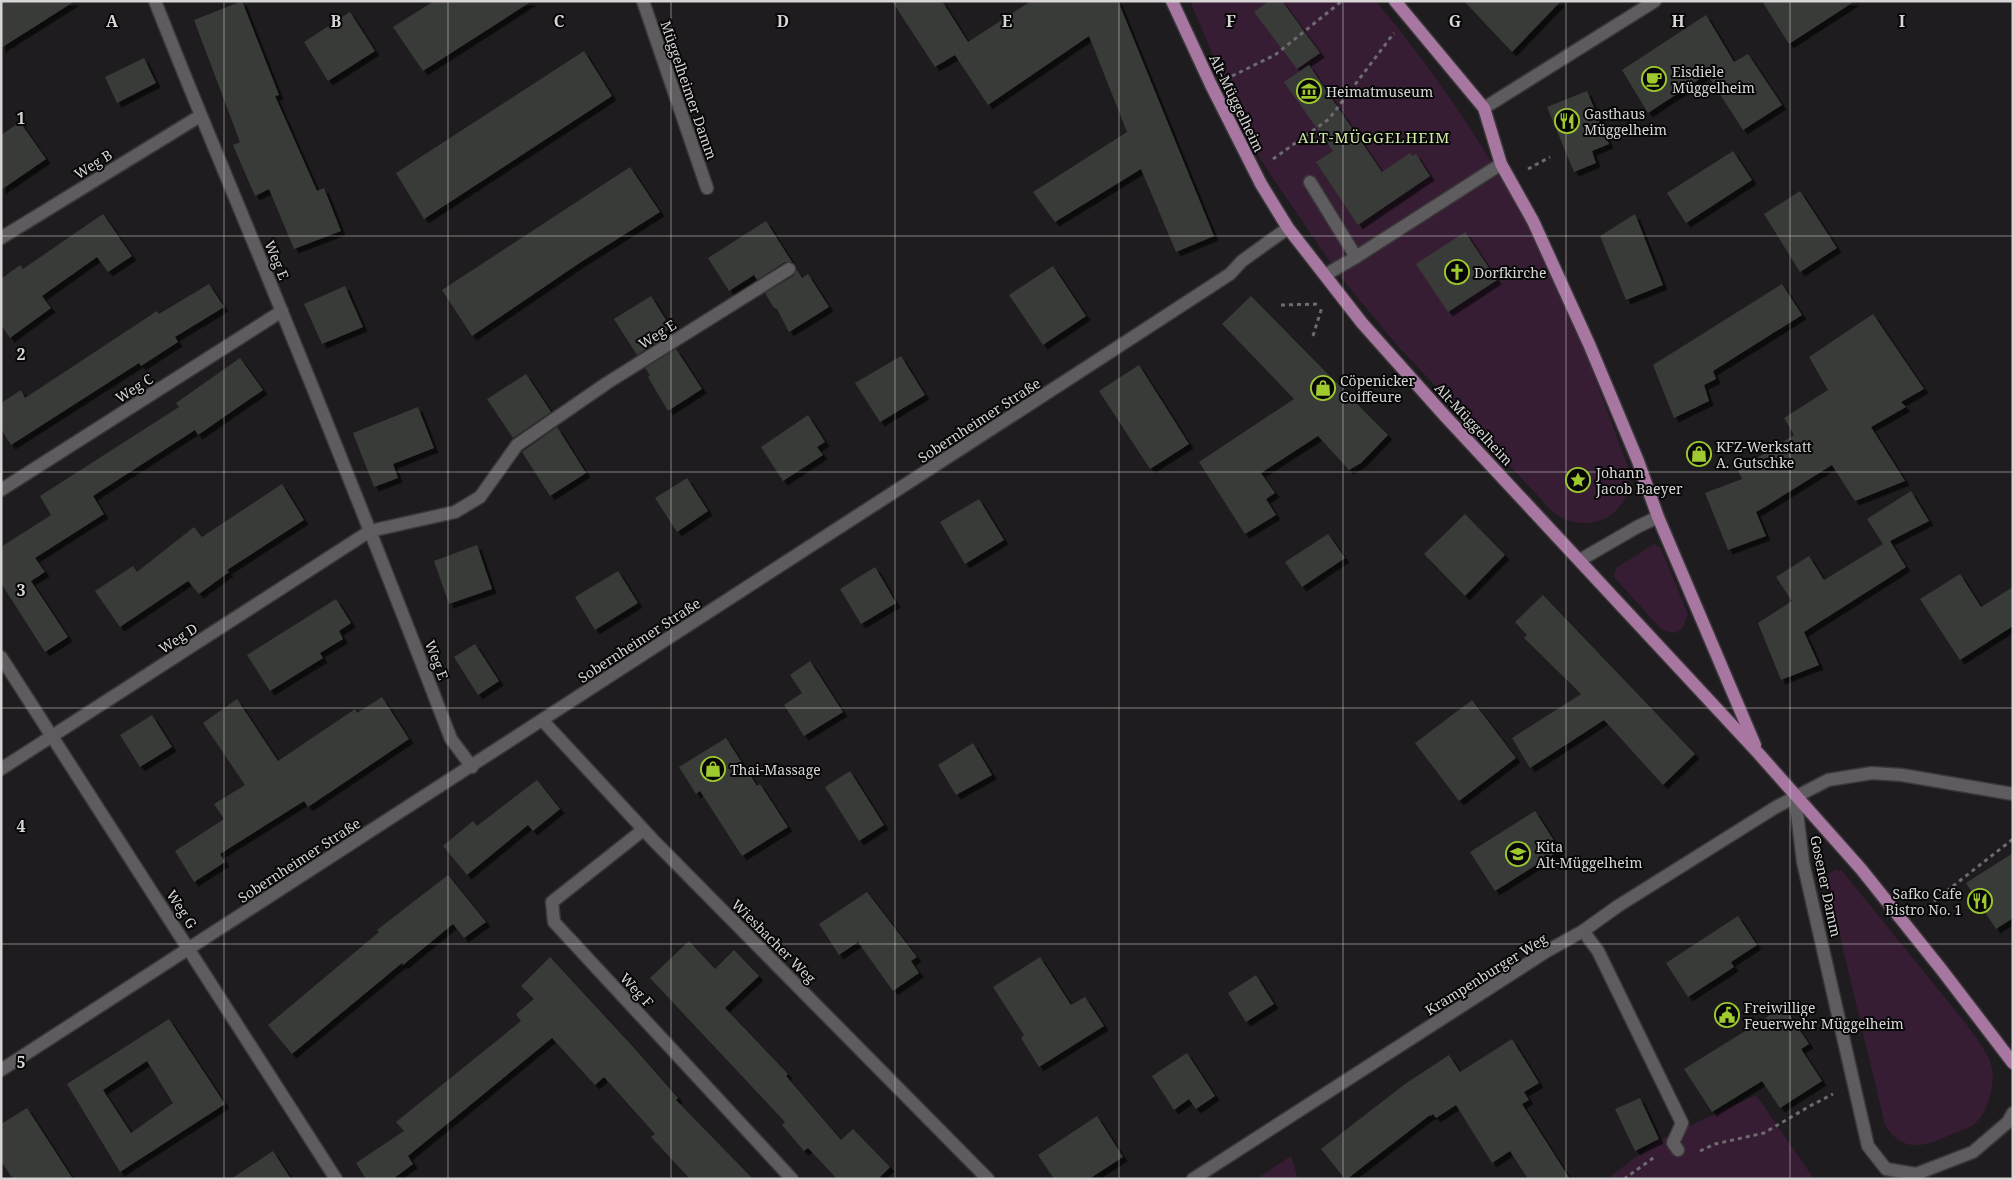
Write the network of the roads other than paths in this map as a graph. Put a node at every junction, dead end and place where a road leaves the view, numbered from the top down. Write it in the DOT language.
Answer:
graph roads {
  1 [pos="155,1"];
  2 [pos="643,1"];
  3 [pos="1172,1"];
  4 [pos="1395,1"];
  5 [pos="1655,1"];
  6 [pos="1484,108"];
  7 [pos="200,116"];
  8 [pos="1501,164"];
  9 [pos="1310,182"];
  10 [pos="707,188"];
  11 [pos="1288,228"];
  12 [pos="1,238"];
  13 [pos="1356,257"];
  14 [pos="789,269"];
  15 [pos="1326,275"];
  16 [pos="282,311"];
  17 [pos="1,490"];
  18 [pos="1658,517"];
  19 [pos="370,532"];
  20 [pos="1580,560"];
  21 [pos="1,657"];
  22 [pos="543,721"];
  23 [pos="52,736"];
  24 [pos="1759,754"];
  25 [pos="472,767"];
  26 [pos="1,769"];
  27 [pos="2013,794"];
  28 [pos="1795,796"];
  29 [pos="643,830"];
  30 [pos="1583,931"];
  31 [pos="189,948"];
  32 [pos="2013,1063"];
  33 [pos="1,1070"];
  34 [pos="2013,1114"];
  35 [pos="1672,1147"];
  36 [pos="336,1179"];
  37 [pos="792,1179"];
  38 [pos="988,1179"];
  39 [pos="1193,1179"];
  1 -- 7 [label="street, Weg E"];
  2 -- 10 [label="street, Müggelheimer Damm"];
  3 -- 11 [label="main road, Alt-Müggelheim"];
  4 -- 6 [label="main road, Alt-Müggelheim"];
  5 -- 6 [label="street"];
  6 -- 8 [label="main road, Alt-Müggelheim"];
  7 -- 12 [label="street, Weg B"];
  7 -- 16 [label="street, Weg E"];
  8 -- 13 [label="street"];
  8 -- 18 [label="main road, Alt-Müggelheim"];
  9 -- 13 [label="street"];
  11 -- 15 [label="main road, Alt-Müggelheim"];
  11 -- 22 [label="street, Sobernheimer Straße"];
  13 -- 15 [label="street"];
  14 -- 19 [label="street, Weg E"];
  15 -- 20 [label="main road, Alt-Müggelheim"];
  16 -- 17 [label="street, Weg C"];
  16 -- 19 [label="street, Weg E"];
  18 -- 20 [label="street"];
  18 -- 24 [label="main road, Alt-Müggelheim"];
  19 -- 23 [label="street, Weg D"];
  19 -- 25 [label="street, Weg E"];
  20 -- 24 [label="main road, Alt-Müggelheim"];
  21 -- 23 [label="street, Weg G"];
  22 -- 25 [label="street, Sobernheimer Straße"];
  22 -- 29 [label="street, Wiesbacher Weg"];
  23 -- 26 [label="street, Weg D"];
  23 -- 31 [label="street, Weg G"];
  24 -- 28 [label="main road, Alt-Müggelheim"];
  25 -- 31 [label="street, Sobernheimer Straße"];
  27 -- 28 [label="street, Krampenburger Weg"];
  28 -- 30 [label="street, Krampenburger Weg"];
  28 -- 32 [label="main road, Gosener Damm"];
  28 -- 34 [label="street, Gosener Damm"];
  29 -- 37 [label="street, Weg F"];
  29 -- 38 [label="street, Wiesbacher Weg"];
  30 -- 35 [label="street"];
  30 -- 39 [label="street, Krampenburger Weg"];
  31 -- 33 [label="street, Sobernheimer Straße"];
  31 -- 36 [label="street, Weg G"];
}
